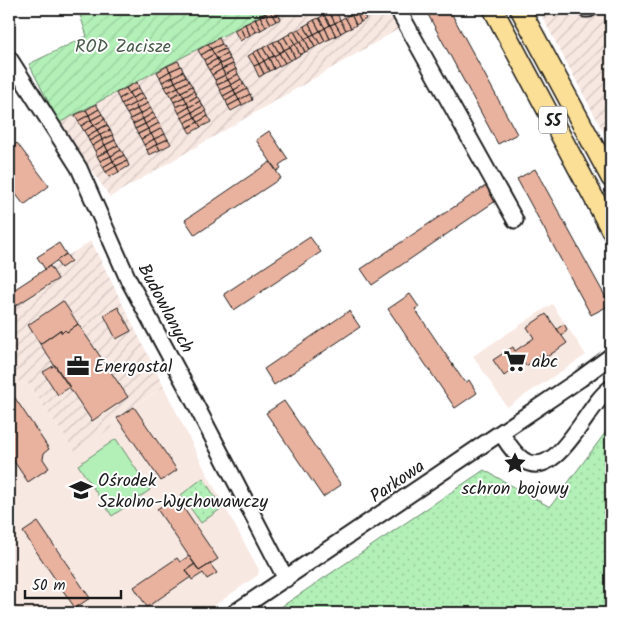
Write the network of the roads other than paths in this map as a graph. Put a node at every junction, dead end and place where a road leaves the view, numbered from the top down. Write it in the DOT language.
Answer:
graph roads {
  1 [pos="494,9"];
  2 [pos="520,9"];
  3 [pos="401,15"];
  4 [pos="9,58"];
  5 [pos="611,178"];
  6 [pos="515,220"];
  7 [pos="611,230"];
  8 [pos="611,356"];
  9 [pos="611,366"];
  10 [pos="580,379"];
  11 [pos="611,388"];
  12 [pos="501,433"];
  13 [pos="286,579"];
  14 [pos="234,613"];
  1 -- 7 [label="main road, 55"];
  2 -- 5 [label="main road, 55"];
  3 -- 6 [label="street"];
  4 -- 13 [label="street, Budowlanych"];
  8 -- 10 [label="street, Parkowa"];
  9 -- 10 [label="street, Parkowa"];
  10 -- 12 [label="street, Parkowa"];
  11 -- 12 [label="street"];
  12 -- 13 [label="street, Parkowa"];
  13 -- 14 [label="street, Parkowa"];
}
